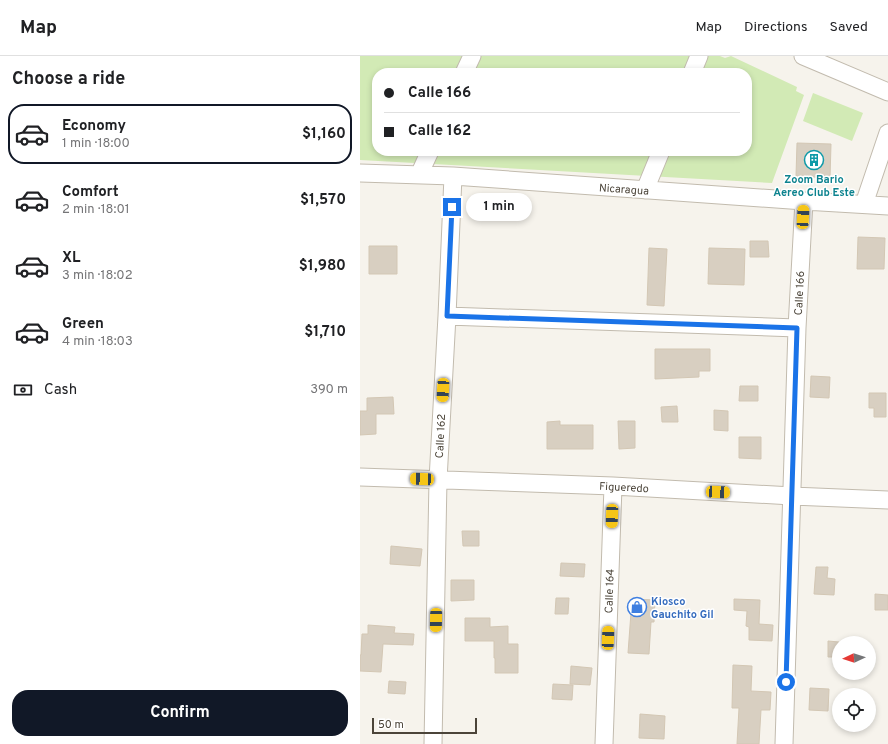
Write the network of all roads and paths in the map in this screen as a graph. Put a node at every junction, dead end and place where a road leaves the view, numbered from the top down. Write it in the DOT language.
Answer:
graph roads {
  1 [pos="472,56"];
  2 [pos="699,56"];
  3 [pos="804,56"];
  4 [pos="466,68"];
  5 [pos="694,68"];
  6 [pos="888,92"];
  7 [pos="888,133"];
  8 [pos="428,156"];
  9 [pos="659,156"];
  10 [pos="360,173"];
  11 [pos="419,175"];
  12 [pos="453,176"];
  13 [pos="645,190"];
  14 [pos="804,201"];
  15 [pos="864,204"];
  16 [pos="888,206"];
  17 [pos="447,316"];
  18 [pos="797,328"];
  19 [pos="360,477"];
  20 [pos="438,480"];
  21 [pos="613,486"];
  22 [pos="792,496"];
  23 [pos="888,500"];
  24 [pos="434,744"];
  25 [pos="604,744"];
  26 [pos="784,744"];
  1 -- 4 [label="street"];
  2 -- 5 [label="street"];
  3 -- 6 [label="street"];
  7 -- 15 [label="street"];
  8 -- 11 [label="street"];
  9 -- 13 [label="street"];
  10 -- 11 [label="street, Nicaragua"];
  11 -- 12 [label="street, Nicaragua"];
  12 -- 13 [label="street, Nicaragua"];
  12 -- 17 [label="street, Calle 162"];
  13 -- 14 [label="street, Nicaragua"];
  14 -- 15 [label="street, Nicaragua"];
  14 -- 18 [label="street, Calle 166"];
  15 -- 16 [label="street, Nicaragua"];
  17 -- 18 [label="street"];
  17 -- 20 [label="street, Calle 162"];
  18 -- 22 [label="street, Calle 166"];
  19 -- 20 [label="street, Figueredo"];
  20 -- 21 [label="street, Figueredo"];
  20 -- 24 [label="street, Calle 162"];
  21 -- 22 [label="street, Figueredo"];
  21 -- 25 [label="street, Calle 164"];
  22 -- 23 [label="street, Figueredo"];
  22 -- 26 [label="street, Calle 166"];
}
